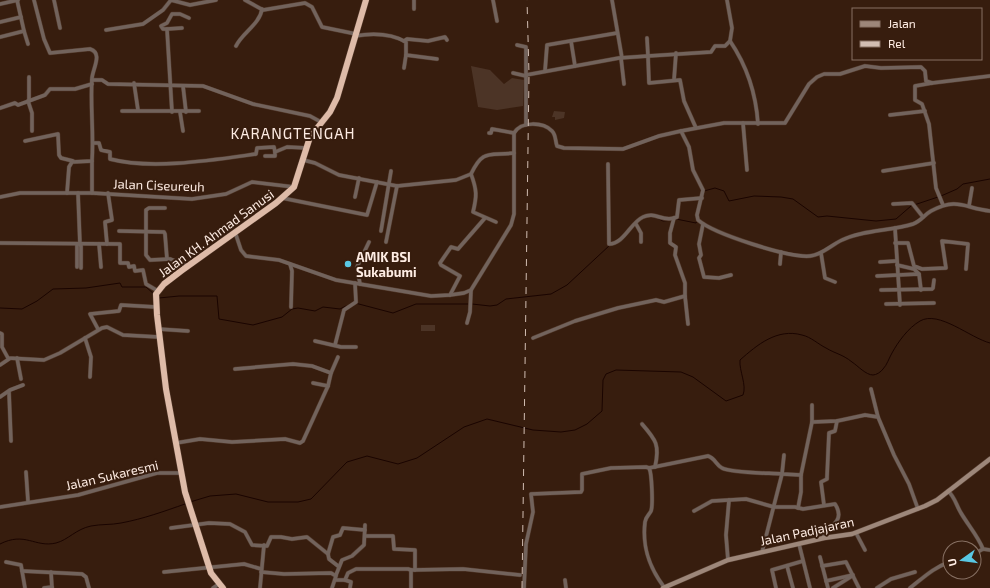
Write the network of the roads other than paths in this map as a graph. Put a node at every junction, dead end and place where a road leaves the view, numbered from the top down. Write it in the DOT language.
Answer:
graph roads {
  1 [pos="17,0"];
  2 [pos="34,0"];
  3 [pos="54,0"];
  4 [pos="216,0"];
  5 [pos="245,0"];
  6 [pos="366,0"];
  7 [pos="414,0"];
  8 [pos="493,0"];
  9 [pos="612,0"];
  10 [pos="727,0"];
  11 [pos="300,2"];
  12 [pos="0,4"];
  13 [pos="262,9"];
  14 [pos="414,9"];
  15 [pos="21,17"];
  16 [pos="189,18"];
  17 [pos="496,21"];
  18 [pos="0,22"];
  19 [pos="60,28"];
  20 [pos="182,28"];
  21 [pos="167,29"];
  22 [pos="106,30"];
  23 [pos="24,31"];
  24 [pos="617,33"];
  25 [pos="356,35"];
  26 [pos="0,37"];
  27 [pos="648,38"];
  28 [pos="447,40"];
  29 [pos="404,41"];
  30 [pos="571,41"];
  31 [pos="730,41"];
  32 [pos="28,44"];
  33 [pos="517,45"];
  34 [pos="236,46"];
  35 [pos="676,54"];
  36 [pos="406,55"];
  37 [pos="648,56"];
  38 [pos="622,58"];
  39 [pos="437,59"];
  40 [pos="575,66"];
  41 [pos="404,68"];
  42 [pos="545,71"];
  43 [pos="513,73"];
  44 [pos="526,76"];
  45 [pos="990,76"];
  46 [pos="29,77"];
  47 [pos="674,80"];
  48 [pos="92,82"];
  49 [pos="134,83"];
  50 [pos="932,83"];
  51 [pos="624,84"];
  52 [pos="169,86"];
  53 [pos="183,86"];
  54 [pos="28,101"];
  55 [pos="1,106"];
  56 [pos="138,110"];
  57 [pos="122,111"];
  58 [pos="199,111"];
  59 [pos="925,111"];
  60 [pos="172,112"];
  61 [pos="180,112"];
  62 [pos="186,112"];
  63 [pos="890,115"];
  64 [pos="321,122"];
  65 [pos="743,123"];
  66 [pos="758,124"];
  67 [pos="526,125"];
  68 [pos="696,128"];
  69 [pos="32,131"];
  70 [pos="183,131"];
  71 [pos="681,131"];
  72 [pos="489,133"];
  73 [pos="514,133"];
  74 [pos="25,141"];
  75 [pos="93,143"];
  76 [pos="307,148"];
  77 [pos="275,152"];
  78 [pos="514,153"];
  79 [pos="265,156"];
  80 [pos="303,160"];
  81 [pos="92,161"];
  82 [pos="71,163"];
  83 [pos="934,163"];
  84 [pos="608,164"];
  85 [pos="747,170"];
  86 [pos="391,172"];
  87 [pos="883,172"];
  88 [pos="470,174"];
  89 [pos="359,178"];
  90 [pos="377,182"];
  91 [pos="389,185"];
  92 [pos="397,186"];
  93 [pos="294,187"];
  94 [pos="972,188"];
  95 [pos="67,192"];
  96 [pos="78,193"];
  97 [pos="92,193"];
  98 [pos="108,193"];
  99 [pos="0,197"];
  100 [pos="355,197"];
  101 [pos="282,198"];
  102 [pos="702,198"];
  103 [pos="893,204"];
  104 [pos="943,205"];
  105 [pos="969,206"];
  106 [pos="165,208"];
  107 [pos="990,211"];
  108 [pos="923,217"];
  109 [pos="485,218"];
  110 [pos="674,218"];
  111 [pos="496,222"];
  112 [pos="636,224"];
  113 [pos="703,224"];
  114 [pos="895,228"];
  115 [pos="119,231"];
  116 [pos="381,231"];
  117 [pos="145,232"];
  118 [pos="235,232"];
  119 [pos="0,242"];
  120 [pos="369,242"];
  121 [pos="386,242"];
  122 [pos="641,242"];
  123 [pos="895,243"];
  124 [pos="100,244"];
  125 [pos="107,244"];
  126 [pos="80,245"];
  127 [pos="780,252"];
  128 [pos="821,253"];
  129 [pos="167,259"];
  130 [pos="177,261"];
  131 [pos="880,262"];
  132 [pos="896,263"];
  133 [pos="290,264"];
  134 [pos="780,264"];
  135 [pos="101,266"];
  136 [pos="188,266"];
  137 [pos="77,267"];
  138 [pos="81,268"];
  139 [pos="966,269"];
  140 [pos="181,271"];
  141 [pos="919,274"];
  142 [pos="731,275"];
  143 [pos="877,276"];
  144 [pos="898,276"];
  145 [pos="934,280"];
  146 [pos="835,282"];
  147 [pos="355,283"];
  148 [pos="360,284"];
  149 [pos="471,290"];
  150 [pos="881,290"];
  151 [pos="921,290"];
  152 [pos="899,291"];
  153 [pos="450,295"];
  154 [pos="685,296"];
  155 [pos="157,298"];
  156 [pos="934,303"];
  157 [pos="886,304"];
  158 [pos="900,305"];
  159 [pos="292,307"];
  160 [pos="467,323"];
  161 [pos="688,324"];
  162 [pos="158,329"];
  163 [pos="98,330"];
  164 [pos="188,331"];
  165 [pos="0,333"];
  166 [pos="159,337"];
  167 [pos="85,338"];
  168 [pos="533,338"];
  169 [pos="315,341"];
  170 [pos="335,345"];
  171 [pos="356,347"];
  172 [pos="338,357"];
  173 [pos="9,358"];
  174 [pos="17,358"];
  175 [pos="0,365"];
  176 [pos="235,369"];
  177 [pos="331,373"];
  178 [pos="90,377"];
  179 [pos="21,378"];
  180 [pos="313,383"];
  181 [pos="23,385"];
  182 [pos="328,386"];
  183 [pos="871,389"];
  184 [pos="9,392"];
  185 [pos="0,398"];
  186 [pos="812,405"];
  187 [pos="878,417"];
  188 [pos="837,421"];
  189 [pos="812,422"];
  190 [pos="642,424"];
  191 [pos="11,441"];
  192 [pos="176,443"];
  193 [pos="784,455"];
  194 [pos="990,459"];
  195 [pos="655,467"];
  196 [pos="649,468"];
  197 [pos="26,472"];
  198 [pos="181,473"];
  199 [pos="782,474"];
  200 [pos="801,475"];
  201 [pos="948,491"];
  202 [pos="729,500"];
  203 [pos="28,501"];
  204 [pos="824,505"];
  205 [pos="0,507"];
  206 [pos="774,507"];
  207 [pos="798,508"];
  208 [pos="918,509"];
  209 [pos="694,511"];
  210 [pos="365,525"];
  211 [pos="196,526"];
  212 [pos="171,528"];
  213 [pos="366,530"];
  214 [pos="856,532"];
  215 [pos="365,536"];
  216 [pos="824,538"];
  217 [pos="799,544"];
  218 [pos="264,545"];
  219 [pos="983,549"];
  220 [pos="865,550"];
  221 [pos="990,550"];
  222 [pos="762,552"];
  223 [pos="328,554"];
  224 [pos="820,557"];
  225 [pos="728,560"];
  226 [pos="6,562"];
  227 [pos="803,562"];
  228 [pos="942,565"];
  229 [pos="338,566"];
  230 [pos="787,566"];
  231 [pos="822,566"];
  232 [pos="209,569"];
  233 [pos="261,570"];
  234 [pos="413,570"];
  235 [pos="22,571"];
  236 [pos="51,572"];
  237 [pos="164,572"];
  238 [pos="915,572"];
  239 [pos="336,575"];
  240 [pos="520,575"];
  241 [pos="853,575"];
  242 [pos="335,580"];
  243 [pos="345,580"];
  244 [pos="565,580"];
  245 [pos="826,581"];
  246 [pos="218,587"];
  247 [pos="25,588"];
  248 [pos="44,588"];
  249 [pos="52,588"];
  250 [pos="89,588"];
  251 [pos="260,588"];
  252 [pos="332,588"];
  253 [pos="350,588"];
  254 [pos="411,588"];
  255 [pos="524,588"];
  256 [pos="566,588"];
  257 [pos="663,588"];
  258 [pos="776,588"];
  259 [pos="793,588"];
  260 [pos="810,588"];
  261 [pos="828,588"];
  262 [pos="833,588"];
  263 [pos="859,588"];
  264 [pos="877,588"];
  265 [pos="910,588"];
  1 -- 12 [label="street"];
  1 -- 15 [label="street"];
  2 -- 48 [label="street"];
  3 -- 19 [label="street"];
  4 -- 22 [label="street"];
  5 -- 13 [label="street"];
  6 -- 25 [label="highway, Jalan KH. Ahmad Sanusi"];
  7 -- 14 [label="street"];
  8 -- 17 [label="street"];
  9 -- 24 [label="street"];
  10 -- 31 [label="street"];
  11 -- 13 [label="street"];
  11 -- 25 [label="street"];
  13 -- 34 [label="street"];
  15 -- 18 [label="street"];
  15 -- 23 [label="street"];
  16 -- 21 [label="street"];
  20 -- 21 [label="street"];
  21 -- 52 [label="street"];
  23 -- 26 [label="street"];
  23 -- 32 [label="street"];
  24 -- 30 [label="street"];
  24 -- 38 [label="street"];
  25 -- 29 [label="street"];
  25 -- 64 [label="highway, Jalan KH. Ahmad Sanusi"];
  27 -- 37 [label="street"];
  28 -- 29 [label="street"];
  29 -- 36 [label="street"];
  30 -- 40 [label="street"];
  30 -- 42 [label="street"];
  31 -- 35 [label="street"];
  31 -- 66 [label="street"];
  33 -- 44 [label="street"];
  35 -- 37 [label="street"];
  35 -- 47 [label="street"];
  36 -- 39 [label="street"];
  36 -- 41 [label="street"];
  37 -- 38 [label="street"];
  37 -- 47 [label="street"];
  38 -- 40 [label="street"];
  38 -- 51 [label="street"];
  40 -- 42 [label="street"];
  42 -- 44 [label="street"];
  43 -- 44 [label="street"];
  44 -- 67 [label="street"];
  45 -- 50 [label="street"];
  46 -- 54 [label="street"];
  47 -- 68 [label="street"];
  48 -- 49 [label="street"];
  48 -- 54 [label="street"];
  48 -- 75 [label="street"];
  49 -- 52 [label="street"];
  49 -- 56 [label="street"];
  50 -- 59 [label="street"];
  50 -- 66 [label="street"];
  52 -- 53 [label="street"];
  52 -- 60 [label="street"];
  53 -- 62 [label="street"];
  53 -- 64 [label="street"];
  54 -- 55 [label="street"];
  54 -- 69 [label="street"];
  56 -- 57 [label="street"];
  56 -- 60 [label="street"];
  58 -- 62 [label="street"];
  59 -- 63 [label="street"];
  59 -- 83 [label="street"];
  60 -- 61 [label="street"];
  61 -- 62 [label="street"];
  61 -- 70 [label="street"];
  64 -- 76 [label="highway, Jalan KH. Ahmad Sanusi"];
  65 -- 66 [label="street"];
  65 -- 68 [label="street"];
  65 -- 85 [label="street"];
  67 -- 71 [label="street"];
  67 -- 73 [label="street"];
  68 -- 71 [label="street"];
  71 -- 102 [label="street"];
  72 -- 73 [label="street"];
  73 -- 78 [label="street"];
  74 -- 82 [label="street"];
  75 -- 77 [label="street"];
  75 -- 81 [label="street"];
  76 -- 77 [label="street"];
  76 -- 80 [label="highway, Jalan KH. Ahmad Sanusi"];
  77 -- 79 [label="street"];
  78 -- 88 [label="street"];
  78 -- 149 [label="street"];
  80 -- 89 [label="street"];
  80 -- 93 [label="highway, Jalan KH. Ahmad Sanusi"];
  81 -- 82 [label="street"];
  81 -- 97 [label="street"];
  82 -- 95 [label="street"];
  83 -- 87 [label="street"];
  83 -- 104 [label="street"];
  84 -- 112 [label="street"];
  86 -- 91 [label="street"];
  88 -- 92 [label="street"];
  88 -- 109 [label="street"];
  89 -- 90 [label="street"];
  89 -- 100 [label="street"];
  90 -- 91 [label="street"];
  90 -- 101 [label="street"];
  91 -- 92 [label="street"];
  91 -- 116 [label="street"];
  92 -- 121 [label="street"];
  93 -- 98 [label="street, Jalan Ciseureuh"];
  93 -- 101 [label="highway, Jalan KH. Ahmad Sanusi"];
  94 -- 105 [label="street"];
  95 -- 96 [label="street, Jalan Ciseureuh"];
  95 -- 99 [label="street, Jalan Ciseureuh"];
  96 -- 97 [label="street, Jalan Ciseureuh"];
  96 -- 126 [label="street"];
  97 -- 98 [label="street, Jalan Ciseureuh"];
  98 -- 125 [label="street"];
  101 -- 118 [label="highway, Jalan KH. Ahmad Sanusi"];
  102 -- 110 [label="street"];
  102 -- 113 [label="street"];
  103 -- 108 [label="street"];
  104 -- 105 [label="street"];
  104 -- 108 [label="street"];
  105 -- 107 [label="street"];
  106 -- 117 [label="street"];
  108 -- 114 [label="street"];
  109 -- 111 [label="street"];
  109 -- 153 [label="street"];
  110 -- 112 [label="street"];
  110 -- 154 [label="street"];
  112 -- 122 [label="street"];
  113 -- 127 [label="street"];
  113 -- 142 [label="street"];
  114 -- 123 [label="street"];
  114 -- 128 [label="street"];
  115 -- 117 [label="street"];
  117 -- 129 [label="street"];
  117 -- 129 [label="street"];
  118 -- 133 [label="street"];
  118 -- 136 [label="highway, Jalan KH. Ahmad Sanusi"];
  119 -- 126 [label="street"];
  120 -- 148 [label="street"];
  123 -- 132 [label="street"];
  123 -- 139 [label="street"];
  124 -- 125 [label="street"];
  124 -- 126 [label="street"];
  124 -- 135 [label="street"];
  125 -- 155 [label="street"];
  126 -- 137 [label="street"];
  126 -- 138 [label="street"];
  127 -- 128 [label="street"];
  127 -- 134 [label="street"];
  128 -- 146 [label="street"];
  129 -- 130 [label="street"];
  130 -- 136 [label="street"];
  130 -- 140 [label="street"];
  131 -- 132 [label="street"];
  132 -- 141 [label="street"];
  132 -- 144 [label="street"];
  133 -- 147 [label="street"];
  133 -- 159 [label="street"];
  136 -- 140 [label="highway, Jalan KH. Ahmad Sanusi"];
  140 -- 155 [label="highway, Jalan KH. Ahmad Sanusi"];
  141 -- 144 [label="street"];
  141 -- 151 [label="street"];
  143 -- 144 [label="street"];
  144 -- 152 [label="street"];
  145 -- 151 [label="street"];
  147 -- 148 [label="street"];
  147 -- 170 [label="street"];
  148 -- 153 [label="street"];
  149 -- 153 [label="street"];
  149 -- 160 [label="street"];
  150 -- 152 [label="street"];
  151 -- 152 [label="street"];
  152 -- 158 [label="street"];
  154 -- 161 [label="street"];
  154 -- 168 [label="street"];
  155 -- 162 [label="highway"];
  155 -- 163 [label="street"];
  156 -- 158 [label="street"];
  157 -- 158 [label="street"];
  162 -- 164 [label="street"];
  162 -- 166 [label="highway"];
  163 -- 166 [label="street"];
  163 -- 167 [label="street"];
  165 -- 173 [label="street"];
  166 -- 192 [label="highway"];
  167 -- 174 [label="street"];
  167 -- 178 [label="street"];
  169 -- 170 [label="street"];
  170 -- 171 [label="street"];
  172 -- 177 [label="street"];
  173 -- 174 [label="street"];
  173 -- 175 [label="street"];
  174 -- 179 [label="street"];
  176 -- 177 [label="street"];
  177 -- 182 [label="street"];
  180 -- 182 [label="street"];
  181 -- 184 [label="street"];
  182 -- 192 [label="street"];
  183 -- 187 [label="street"];
  184 -- 185 [label="street"];
  184 -- 191 [label="street"];
  186 -- 189 [label="street"];
  187 -- 188 [label="street"];
  187 -- 208 [label="street"];
  188 -- 189 [label="street"];
  188 -- 204 [label="street"];
  189 -- 200 [label="street"];
  190 -- 195 [label="street"];
  192 -- 198 [label="highway"];
  193 -- 199 [label="street"];
  194 -- 201 [label="street, Jalan Padjajaran"];
  195 -- 196 [label="street"];
  195 -- 199 [label="street"];
  196 -- 255 [label="street"];
  196 -- 257 [label="street"];
  197 -- 203 [label="street"];
  198 -- 203 [label="street, Jalan Sukaresmi"];
  198 -- 211 [label="highway"];
  199 -- 200 [label="street"];
  199 -- 206 [label="street"];
  200 -- 207 [label="street"];
  201 -- 208 [label="street, Jalan Padjajaran"];
  201 -- 219 [label="street"];
  202 -- 206 [label="street"];
  202 -- 209 [label="street"];
  202 -- 225 [label="street"];
  203 -- 205 [label="street, Jalan Sukaresmi"];
  204 -- 207 [label="street"];
  204 -- 216 [label="street"];
  206 -- 207 [label="street"];
  206 -- 222 [label="street"];
  208 -- 214 [label="street, Jalan Padjajaran"];
  210 -- 213 [label="street"];
  211 -- 212 [label="street"];
  211 -- 218 [label="street"];
  211 -- 232 [label="highway"];
  213 -- 215 [label="street"];
  213 -- 223 [label="street"];
  214 -- 216 [label="street, Jalan Padjajaran"];
  214 -- 220 [label="street"];
  215 -- 229 [label="street"];
  215 -- 234 [label="street"];
  216 -- 217 [label="street, Jalan Padjajaran"];
  217 -- 222 [label="street, Jalan Padjajaran"];
  217 -- 227 [label="street"];
  218 -- 223 [label="street"];
  218 -- 233 [label="street"];
  219 -- 221 [label="street"];
  222 -- 225 [label="street, Jalan Padjajaran"];
  223 -- 229 [label="street"];
  224 -- 231 [label="street"];
  225 -- 257 [label="street, Jalan Padjajaran"];
  226 -- 235 [label="street"];
  227 -- 230 [label="street"];
  227 -- 260 [label="street"];
  228 -- 265 [label="street"];
  229 -- 239 [label="street"];
  230 -- 258 [label="street"];
  230 -- 259 [label="street"];
  231 -- 241 [label="street"];
  231 -- 245 [label="street"];
  232 -- 233 [label="street"];
  232 -- 237 [label="street"];
  232 -- 246 [label="highway"];
  233 -- 239 [label="street"];
  233 -- 251 [label="street"];
  234 -- 240 [label="street"];
  234 -- 243 [label="street"];
  234 -- 254 [label="street"];
  235 -- 236 [label="street"];
  235 -- 247 [label="street"];
  236 -- 249 [label="street"];
  236 -- 250 [label="street"];
  238 -- 264 [label="street"];
  239 -- 242 [label="street"];
  241 -- 245 [label="street"];
  241 -- 262 [label="street"];
  241 -- 263 [label="street"];
  242 -- 243 [label="street"];
  242 -- 252 [label="street"];
  243 -- 253 [label="street"];
  244 -- 256 [label="street"];
  245 -- 261 [label="street"];
  248 -- 249 [label="street"];
}
